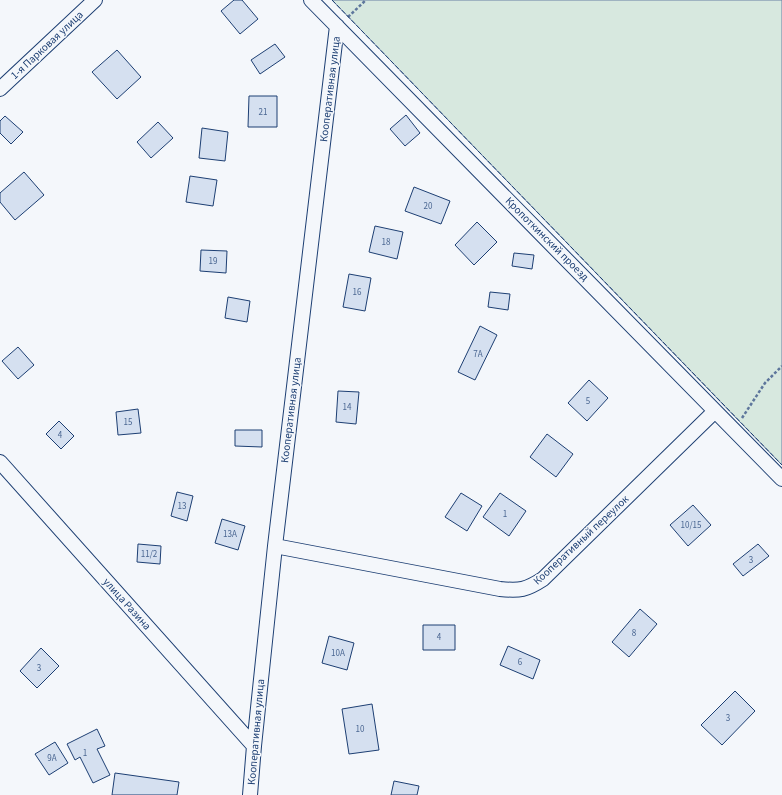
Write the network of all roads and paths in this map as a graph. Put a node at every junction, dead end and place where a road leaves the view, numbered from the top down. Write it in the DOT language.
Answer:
graph roads {
  1 [pos="95,0"];
  2 [pos="311,0"];
  3 [pos="366,0"];
  4 [pos="337,26"];
  5 [pos="0,89"];
  6 [pos="782,366"];
  7 [pos="715,411"];
  8 [pos="732,429"];
  9 [pos="0,462"];
  10 [pos="782,479"];
  11 [pos="275,546"];
  12 [pos="254,746"];
  13 [pos="250,795"];
  1 -- 5 [label="street, 1-я Парковая улица"];
  2 -- 4 [label="street, Кропоткинский проезд"];
  3 -- 4 [label="path"];
  4 -- 7 [label="street, Кропоткинский проезд"];
  4 -- 11 [label="street, Кооперативная улица"];
  6 -- 8 [label="path"];
  7 -- 8 [label="street, Кропоткинский проезд"];
  7 -- 11 [label="street, Кооперативный переулок"];
  8 -- 10 [label="street, Кропоткинский проезд"];
  9 -- 12 [label="street, улица Разина"];
  11 -- 12 [label="street, Кооперативная улица"];
  12 -- 13 [label="street, Кооперативная улица"];
}
